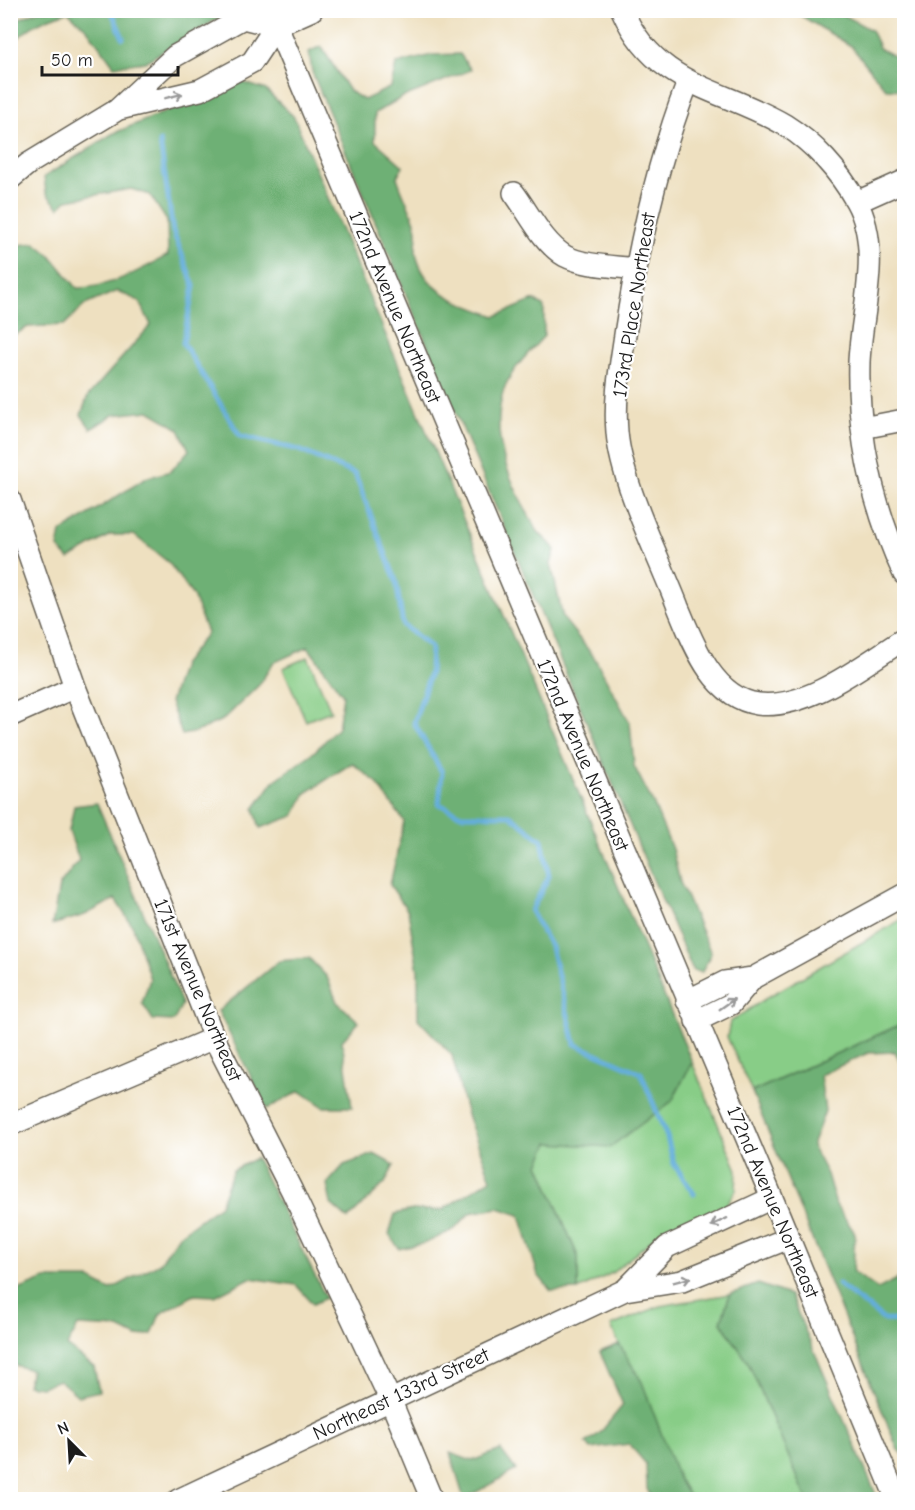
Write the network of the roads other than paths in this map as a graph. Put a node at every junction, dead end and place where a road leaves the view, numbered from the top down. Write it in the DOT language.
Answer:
graph roads {
  1 [pos="312,10"];
  2 [pos="622,10"];
  3 [pos="273,18"];
  4 [pos="688,82"];
  5 [pos="117,110"];
  6 [pos="10,179"];
  7 [pos="904,181"];
  8 [pos="514,193"];
  9 [pos="857,202"];
  10 [pos="636,269"];
  11 [pos="904,420"];
  12 [pos="862,428"];
  13 [pos="10,500"];
  14 [pos="904,574"];
  15 [pos="904,639"];
  16 [pos="75,687"];
  17 [pos="10,716"];
  18 [pos="904,895"];
  19 [pos="753,978"];
  20 [pos="687,1001"];
  21 [pos="696,1021"];
  22 [pos="214,1038"];
  23 [pos="10,1125"];
  24 [pos="772,1198"];
  25 [pos="789,1238"];
  26 [pos="625,1290"];
  27 [pos="390,1399"];
  28 [pos="178,1500"];
  29 [pos="432,1500"];
  30 [pos="897,1500"];
  1 -- 3 [label="street"];
  2 -- 4 [label="street"];
  3 -- 5 [label="street"];
  5 -- 3 [label="street, one-way"];
  3 -- 20 [label="street, 172nd Avenue Northeast"];
  4 -- 9 [label="street"];
  4 -- 10 [label="street, 173rd Place Northeast"];
  5 -- 6 [label="street"];
  7 -- 9 [label="street"];
  8 -- 10 [label="street"];
  9 -- 12 [label="street"];
  10 -- 15 [label="street, 173rd Place Northeast"];
  11 -- 12 [label="street"];
  12 -- 14 [label="street"];
  13 -- 16 [label="street, 171st Avenue Northeast"];
  16 -- 17 [label="street"];
  16 -- 22 [label="street, 171st Avenue Northeast"];
  18 -- 19 [label="street"];
  19 -- 20 [label="street"];
  21 -- 19 [label="street, one-way"];
  20 -- 21 [label="street, 172nd Avenue Northeast"];
  21 -- 24 [label="street, 172nd Avenue Northeast"];
  22 -- 23 [label="street"];
  22 -- 27 [label="street, 171st Avenue Northeast"];
  24 -- 25 [label="street, 172nd Avenue Northeast"];
  24 -- 26 [label="street, one-way"];
  26 -- 25 [label="street, one-way"];
  25 -- 30 [label="street, 172nd Avenue Northeast"];
  26 -- 27 [label="street, Northeast 133rd Street"];
  27 -- 28 [label="street, Northeast 133rd Street"];
  27 -- 29 [label="street, 171st Avenue Northeast"];
}
